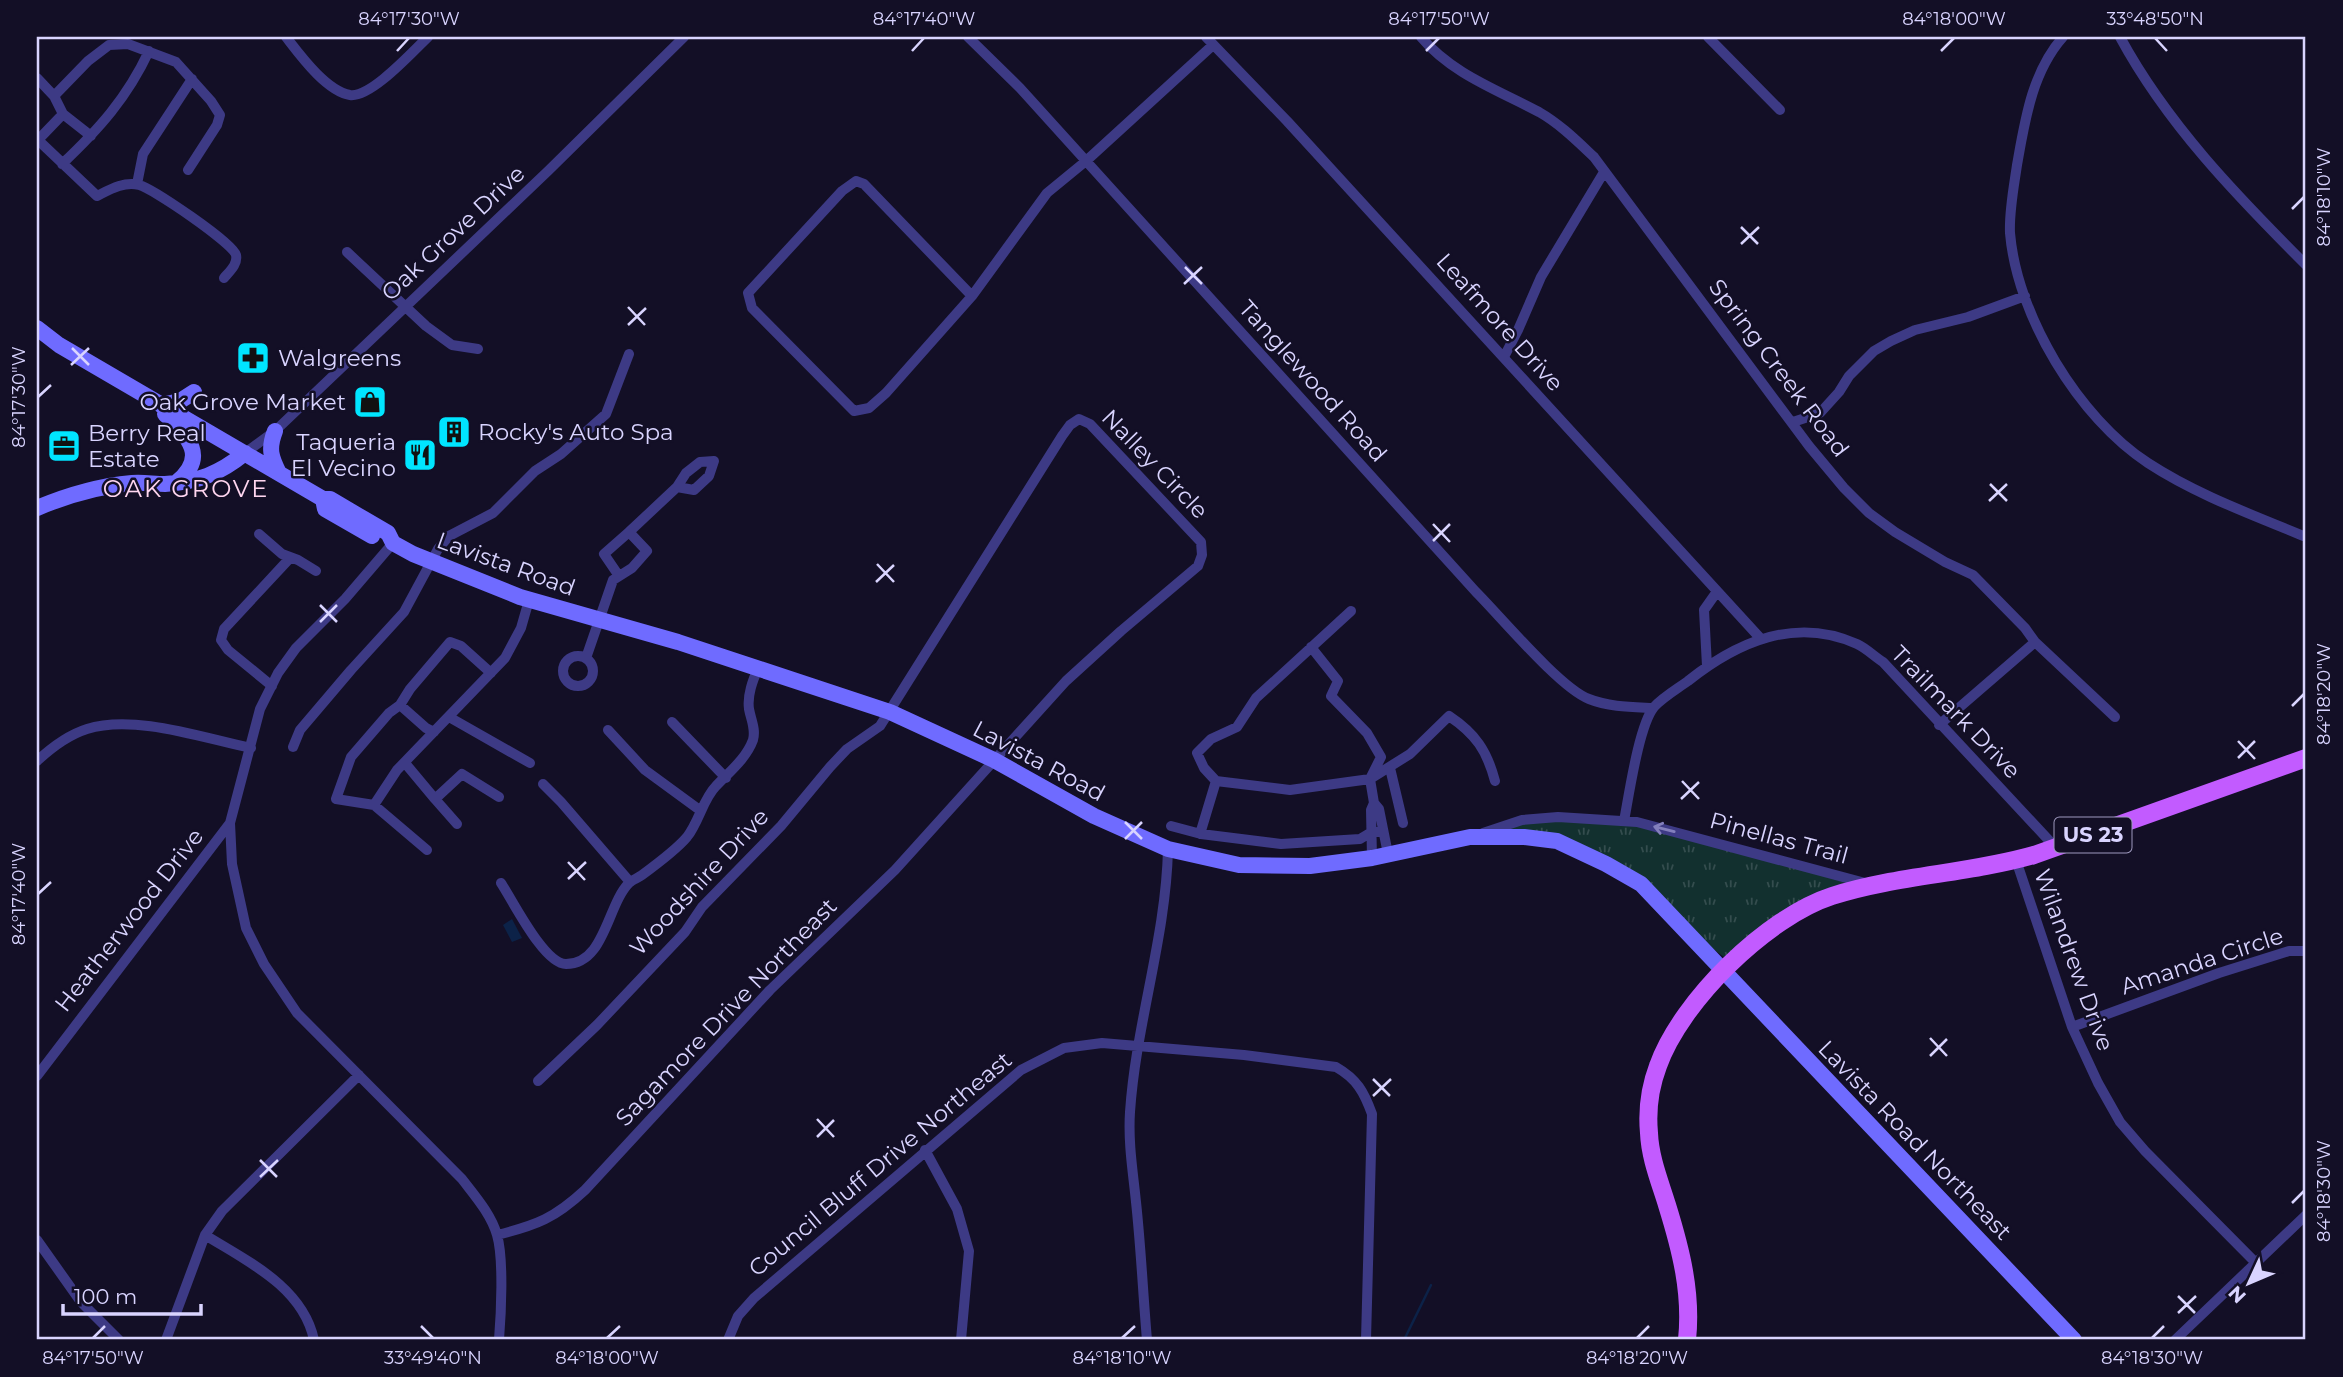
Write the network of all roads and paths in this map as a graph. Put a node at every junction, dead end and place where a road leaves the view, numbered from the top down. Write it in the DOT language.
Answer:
graph roads {
  1 [pos="286,37"];
  2 [pos="428,37"];
  3 [pos="684,37"];
  4 [pos="968,37"];
  5 [pos="1421,37"];
  6 [pos="1708,37"];
  7 [pos="2063,37"];
  8 [pos="2120,37"];
  9 [pos="1210,41"];
  10 [pos="149,51"];
  11 [pos="37,78"];
  12 [pos="192,79"];
  13 [pos="54,96"];
  14 [pos="1780,110"];
  15 [pos="64,114"];
  16 [pos="91,136"];
  17 [pos="37,140"];
  18 [pos="1086,161"];
  19 [pos="62,164"];
  20 [pos="188,170"];
  21 [pos="1604,172"];
  22 [pos="137,184"];
  23 [pos="347,252"];
  24 [pos="2306,265"];
  25 [pos="224,278"];
  26 [pos="972,296"];
  27 [pos="2025,296"];
  28 [pos="405,307"];
  29 [pos="37,328"];
  30 [pos="478,349"];
  31 [pos="629,354"];
  32 [pos="1504,356"];
  33 [pos="156,402"];
  34 [pos="1793,422"];
  35 [pos="198,426"];
  36 [pos="275,431"];
  37 [pos="245,453"];
  38 [pos="281,475"];
  39 [pos="177,482"];
  40 [pos="677,487"];
  41 [pos="37,508"];
  42 [pos="629,531"];
  43 [pos="260,534"];
  44 [pos="2306,537"];
  45 [pos="393,543"];
  46 [pos="290,558"];
  47 [pos="432,562"];
  48 [pos="316,571"];
  49 [pos="619,576"];
  50 [pos="1716,593"];
  51 [pos="529,600"];
  52 [pos="1351,611"];
  53 [pos="598,620"];
  54 [pos="1760,639"];
  55 [pos="2035,642"];
  56 [pos="1311,647"];
  57 [pos="586,658"];
  58 [pos="1707,666"];
  59 [pos="758,668"];
  60 [pos="491,673"];
  61 [pos="272,686"];
  62 [pos="400,705"];
  63 [pos="1653,708"];
  64 [pos="890,712"];
  65 [pos="449,717"];
  66 [pos="2115,717"];
  67 [pos="672,722"];
  68 [pos="1939,724"];
  69 [pos="608,730"];
  70 [pos="434,732"];
  71 [pos="293,747"];
  72 [pos="251,748"];
  73 [pos="2306,758"];
  74 [pos="994,760"];
  75 [pos="37,761"];
  76 [pos="405,763"];
  77 [pos="530,763"];
  78 [pos="1390,768"];
  79 [pos="726,778"];
  80 [pos="1370,779"];
  81 [pos="1216,781"];
  82 [pos="1495,781"];
  83 [pos="542,784"];
  84 [pos="499,797"];
  85 [pos="435,799"];
  86 [pos="1374,803"];
  87 [pos="374,805"];
  88 [pos="701,811"];
  89 [pos="1624,821"];
  90 [pos="230,823"];
  91 [pos="1403,823"];
  92 [pos="457,824"];
  93 [pos="1171,826"];
  94 [pos="1383,831"];
  95 [pos="1370,833"];
  96 [pos="1200,834"];
  97 [pos="1470,837"];
  98 [pos="2056,848"];
  99 [pos="1168,849"];
  100 [pos="427,850"];
  101 [pos="1380,856"];
  102 [pos="2016,860"];
  103 [pos="630,882"];
  104 [pos="500,883"];
  105 [pos="1872,885"];
  106 [pos="2306,951"];
  107 [pos="1724,972"];
  108 [pos="2072,1027"];
  109 [pos="1138,1045"];
  110 [pos="359,1075"];
  111 [pos="37,1076"];
  112 [pos="538,1081"];
  113 [pos="925,1150"];
  114 [pos="2306,1215"];
  115 [pos="205,1235"];
  116 [pos="497,1235"];
  117 [pos="37,1240"];
  118 [pos="2256,1263"];
  119 [pos="119,1340"];
  120 [pos="166,1340"];
  121 [pos="314,1340"];
  122 [pos="499,1340"];
  123 [pos="728,1340"];
  124 [pos="961,1340"];
  125 [pos="1147,1340"];
  126 [pos="1366,1340"];
  127 [pos="1687,1340"];
  128 [pos="2074,1340"];
  129 [pos="2175,1340"];
  1 -- 2 [label="street"];
  3 -- 28 [label="street, Oak Grove Drive"];
  4 -- 18 [label="street, Tanglewood Road"];
  5 -- 21 [label="street, Spring Creek Road"];
  6 -- 14 [label="street"];
  7 -- 27 [label="street"];
  8 -- 24 [label="street"];
  9 -- 18 [label="street"];
  9 -- 32 [label="street, Leafmore Drive"];
  10 -- 12 [label="street"];
  10 -- 13 [label="street"];
  10 -- 16 [label="street"];
  11 -- 13 [label="street"];
  12 -- 20 [label="street"];
  12 -- 22 [label="street"];
  13 -- 15 [label="street"];
  15 -- 16 [label="street"];
  15 -- 17 [label="street"];
  16 -- 19 [label="street"];
  17 -- 19 [label="street"];
  18 -- 26 [label="street"];
  18 -- 63 [label="street, Tanglewood Road"];
  19 -- 22 [label="street"];
  21 -- 32 [label="street"];
  21 -- 34 [label="street, Spring Creek Road"];
  22 -- 25 [label="street"];
  23 -- 28 [label="street"];
  26 -- 26 [label="street"];
  27 -- 34 [label="street"];
  27 -- 44 [label="street"];
  28 -- 30 [label="street"];
  28 -- 36 [label="street, Oak Grove Drive"];
  29 -- 33 [label="main road, Lavista Road"];
  31 -- 47 [label="street"];
  32 -- 50 [label="street, Leafmore Drive"];
  33 -- 35 [label="main road, Lavista Road"];
  33 -- 35 [label="main road"];
  33 -- 39 [label="main road"];
  34 -- 55 [label="street, Spring Creek Road"];
  35 -- 37 [label="main road, Lavista Road"];
  36 -- 37 [label="street, Oak Grove Drive"];
  36 -- 38 [label="main road"];
  37 -- 38 [label="main road, Lavista Road"];
  37 -- 39 [label="main road"];
  38 -- 45 [label="main road, Lavista Road"];
  39 -- 41 [label="main road"];
  40 -- 42 [label="street"];
  42 -- 49 [label="street"];
  42 -- 49 [label="street"];
  43 -- 46 [label="street"];
  45 -- 47 [label="main road, Lavista Road"];
  45 -- 61 [label="street"];
  46 -- 48 [label="street"];
  46 -- 61 [label="street"];
  47 -- 51 [label="main road, Lavista Road"];
  47 -- 71 [label="street"];
  49 -- 53 [label="street"];
  50 -- 54 [label="street, Leafmore Drive"];
  50 -- 58 [label="street"];
  51 -- 53 [label="main road, Lavista Road"];
  51 -- 60 [label="street"];
  52 -- 56 [label="street"];
  53 -- 57 [label="street"];
  53 -- 59 [label="main road, Lavista Road"];
  54 -- 58 [label="street, Trailmark Drive"];
  54 -- 68 [label="street, Trailmark Drive"];
  55 -- 66 [label="street, Spring Creek Road"];
  55 -- 68 [label="street"];
  56 -- 80 [label="street"];
  56 -- 81 [label="street"];
  57 -- 57 [label="street"];
  58 -- 63 [label="street, Trailmark Drive"];
  59 -- 64 [label="main road, Lavista Road"];
  59 -- 79 [label="street"];
  60 -- 62 [label="street"];
  60 -- 65 [label="street"];
  61 -- 72 [label="street"];
  62 -- 70 [label="street"];
  62 -- 87 [label="street"];
  63 -- 89 [label="street"];
  64 -- 74 [label="main road, Lavista Road"];
  64 -- 74 [label="street, Nalley Circle"];
  64 -- 112 [label="street, Woodshire Drive"];
  65 -- 70 [label="street"];
  65 -- 77 [label="street"];
  67 -- 79 [label="street"];
  68 -- 98 [label="street, Trailmark Drive"];
  69 -- 88 [label="street"];
  70 -- 76 [label="street"];
  72 -- 75 [label="street"];
  72 -- 90 [label="street"];
  73 -- 98 [label="main road, US 23"];
  74 -- 99 [label="main road, Lavista Road"];
  74 -- 116 [label="street, Sagamore Drive Northeast"];
  76 -- 85 [label="street"];
  76 -- 87 [label="street"];
  78 -- 80 [label="street"];
  78 -- 82 [label="street"];
  78 -- 91 [label="street"];
  79 -- 88 [label="street"];
  80 -- 81 [label="street"];
  80 -- 86 [label="street"];
  81 -- 96 [label="street"];
  83 -- 103 [label="street"];
  84 -- 85 [label="street"];
  85 -- 92 [label="street"];
  86 -- 94 [label="street"];
  86 -- 95 [label="street"];
  87 -- 100 [label="street"];
  88 -- 103 [label="street"];
  89 -- 97 [label="street, Pinellas Trail"];
  105 -- 89 [label="street, Pinellas Trail, one-way"];
  90 -- 110 [label="street"];
  90 -- 111 [label="street, Heatherwood Drive"];
  93 -- 96 [label="street"];
  94 -- 95 [label="street"];
  94 -- 101 [label="street"];
  95 -- 96 [label="street"];
  95 -- 101 [label="street"];
  97 -- 101 [label="main road, Lavista Road"];
  97 -- 107 [label="main road, Lavista Road"];
  98 -- 102 [label="main road, US 23"];
  99 -- 101 [label="main road, Lavista Road"];
  99 -- 109 [label="street"];
  102 -- 105 [label="main road, US 23"];
  102 -- 108 [label="street, Wilandrew Drive"];
  103 -- 104 [label="street"];
  105 -- 107 [label="main road, US 23"];
  106 -- 108 [label="street, Amanda Circle"];
  107 -- 127 [label="main road, US 23"];
  107 -- 128 [label="main road, Lavista Road Northeast"];
  108 -- 118 [label="street, Wilandrew Drive"];
  109 -- 113 [label="street, Council Bluff Drive Northeast"];
  109 -- 125 [label="street"];
  109 -- 126 [label="street, Council Bluff Drive Northeast"];
  110 -- 115 [label="street"];
  110 -- 116 [label="street"];
  113 -- 123 [label="street, Council Bluff Drive Northeast"];
  113 -- 124 [label="street"];
  114 -- 118 [label="street"];
  115 -- 120 [label="street"];
  115 -- 121 [label="street"];
  116 -- 122 [label="street"];
  117 -- 119 [label="street"];
  118 -- 129 [label="street"];
}
